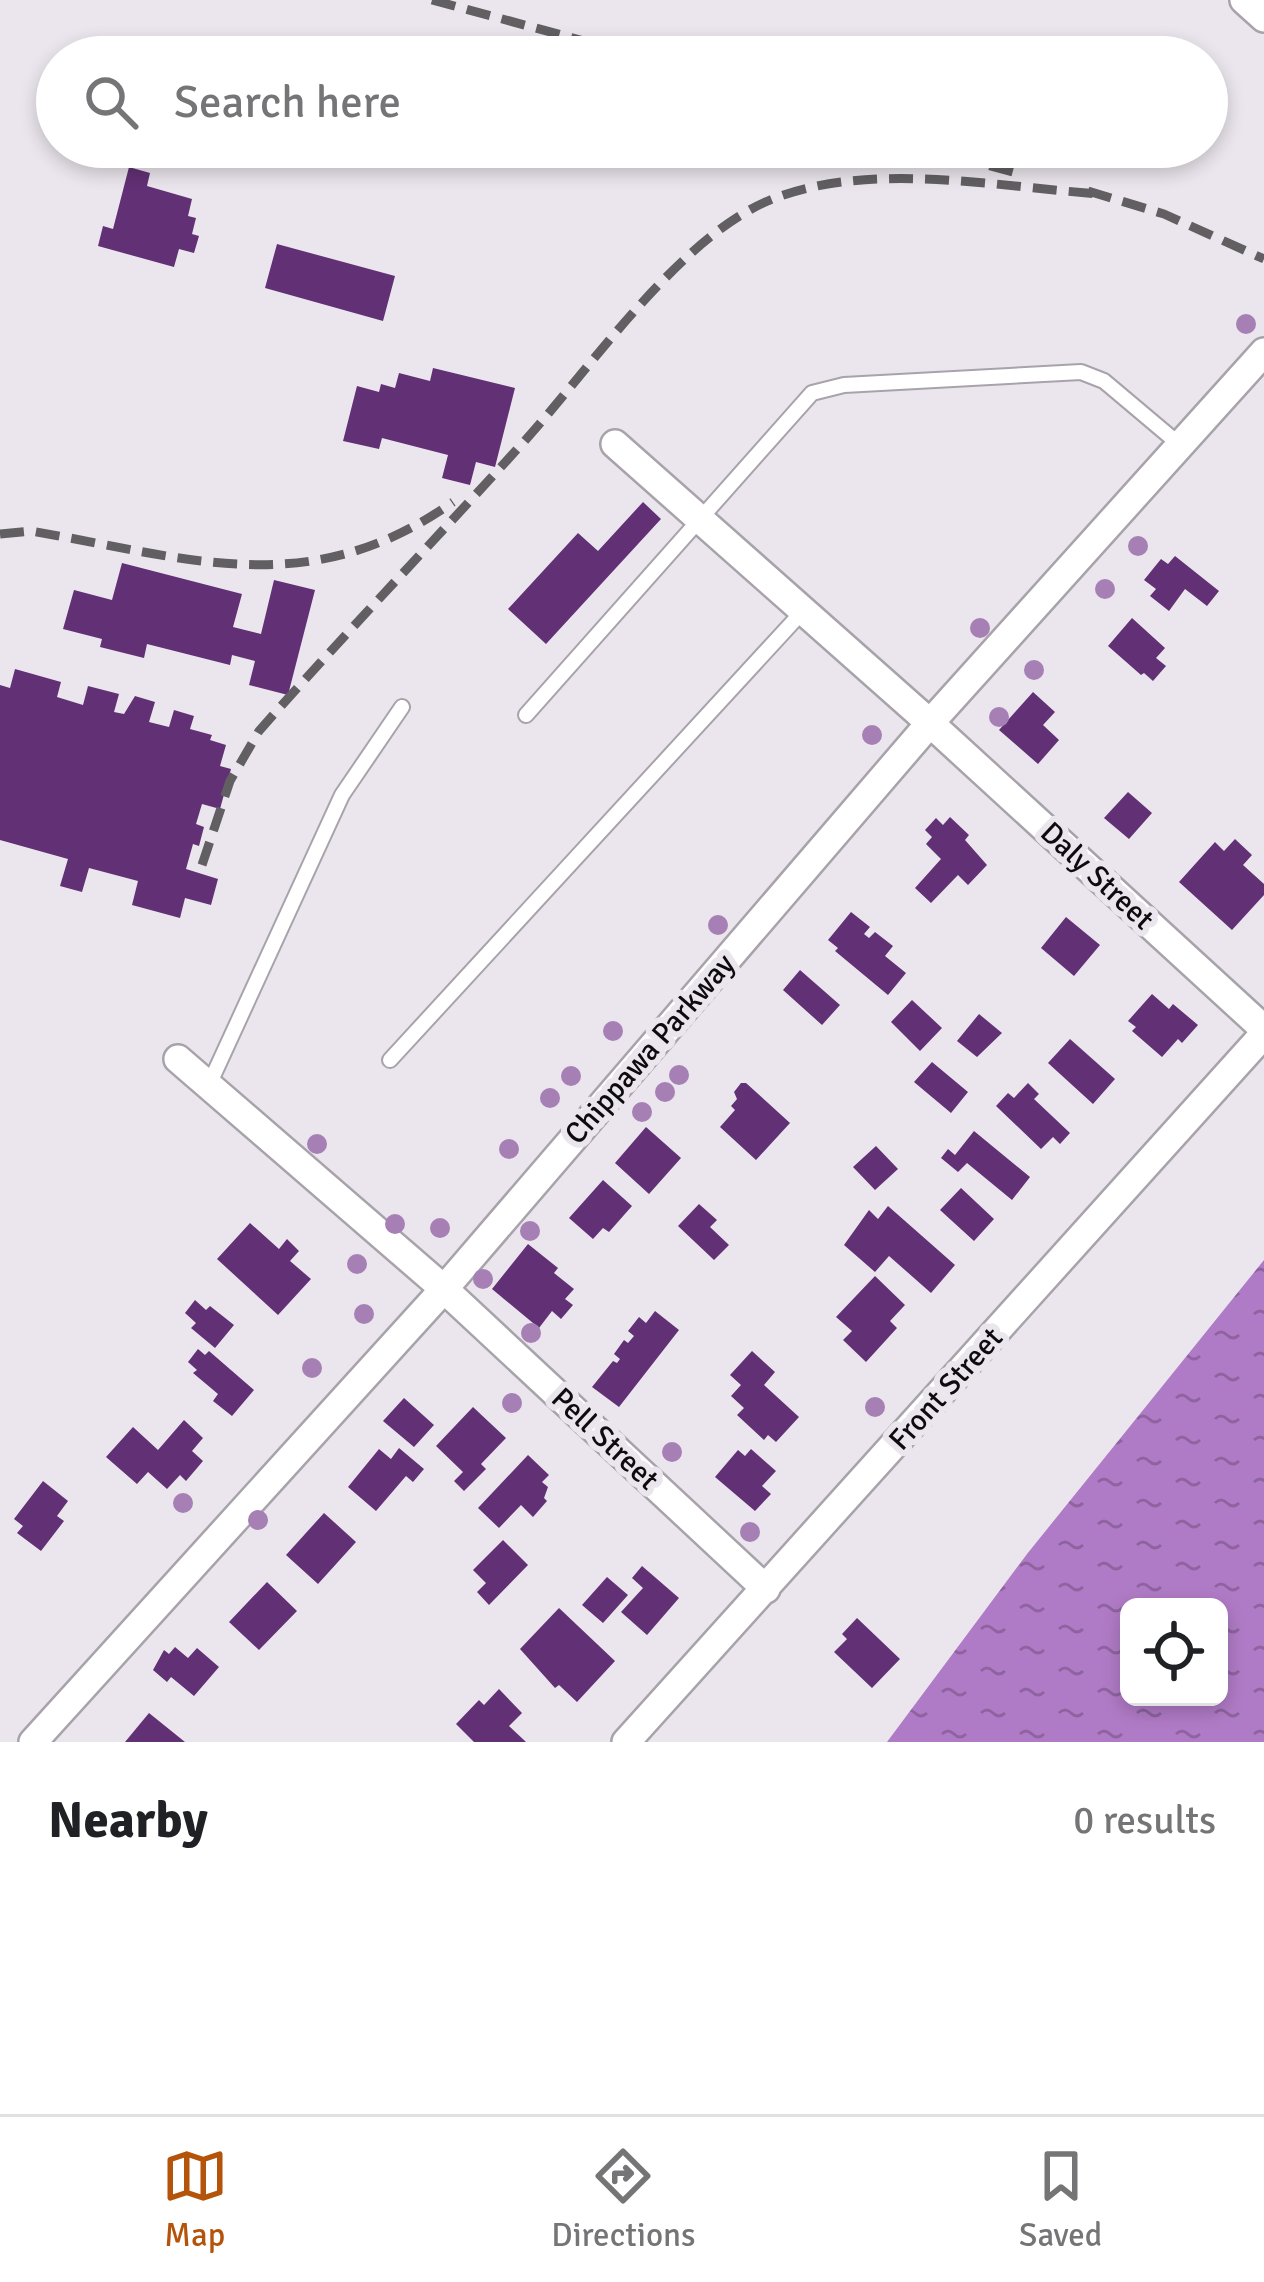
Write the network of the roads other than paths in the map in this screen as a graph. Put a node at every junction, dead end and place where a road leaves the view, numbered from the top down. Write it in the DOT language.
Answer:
graph roads {
  1 [pos="1244,0"];
  2 [pos="1264,18"];
  3 [pos="1264,352"];
  4 [pos="615,444"];
  5 [pos="1180,445"];
  6 [pos="701,520"];
  7 [pos="803,611"];
  8 [pos="403,707"];
  9 [pos="526,715"];
  10 [pos="930,722"];
  11 [pos="1264,1032"];
  12 [pos="178,1059"];
  13 [pos="390,1060"];
  14 [pos="208,1087"];
  15 [pos="444,1289"];
  16 [pos="766,1589"];
  17 [pos="33,1742"];
  18 [pos="626,1742"];
  1 -- 2 [label="street"];
  3 -- 5 [label="street, Chippawa Parkway"];
  4 -- 6 [label="street, Daly Street"];
  5 -- 6 [label="lane"];
  5 -- 10 [label="street, Chippawa Parkway"];
  6 -- 7 [label="street, Daly Street"];
  6 -- 9 [label="lane"];
  7 -- 10 [label="street, Daly Street"];
  7 -- 13 [label="lane"];
  8 -- 14 [label="lane"];
  10 -- 11 [label="street, Daly Street"];
  10 -- 15 [label="street, Chippawa Parkway"];
  11 -- 16 [label="street, Front Street"];
  12 -- 14 [label="street, Pell Street"];
  14 -- 15 [label="street, Pell Street"];
  15 -- 16 [label="street, Pell Street"];
  15 -- 17 [label="street, Chippawa Parkway"];
  16 -- 18 [label="street, Front Street"];
}
